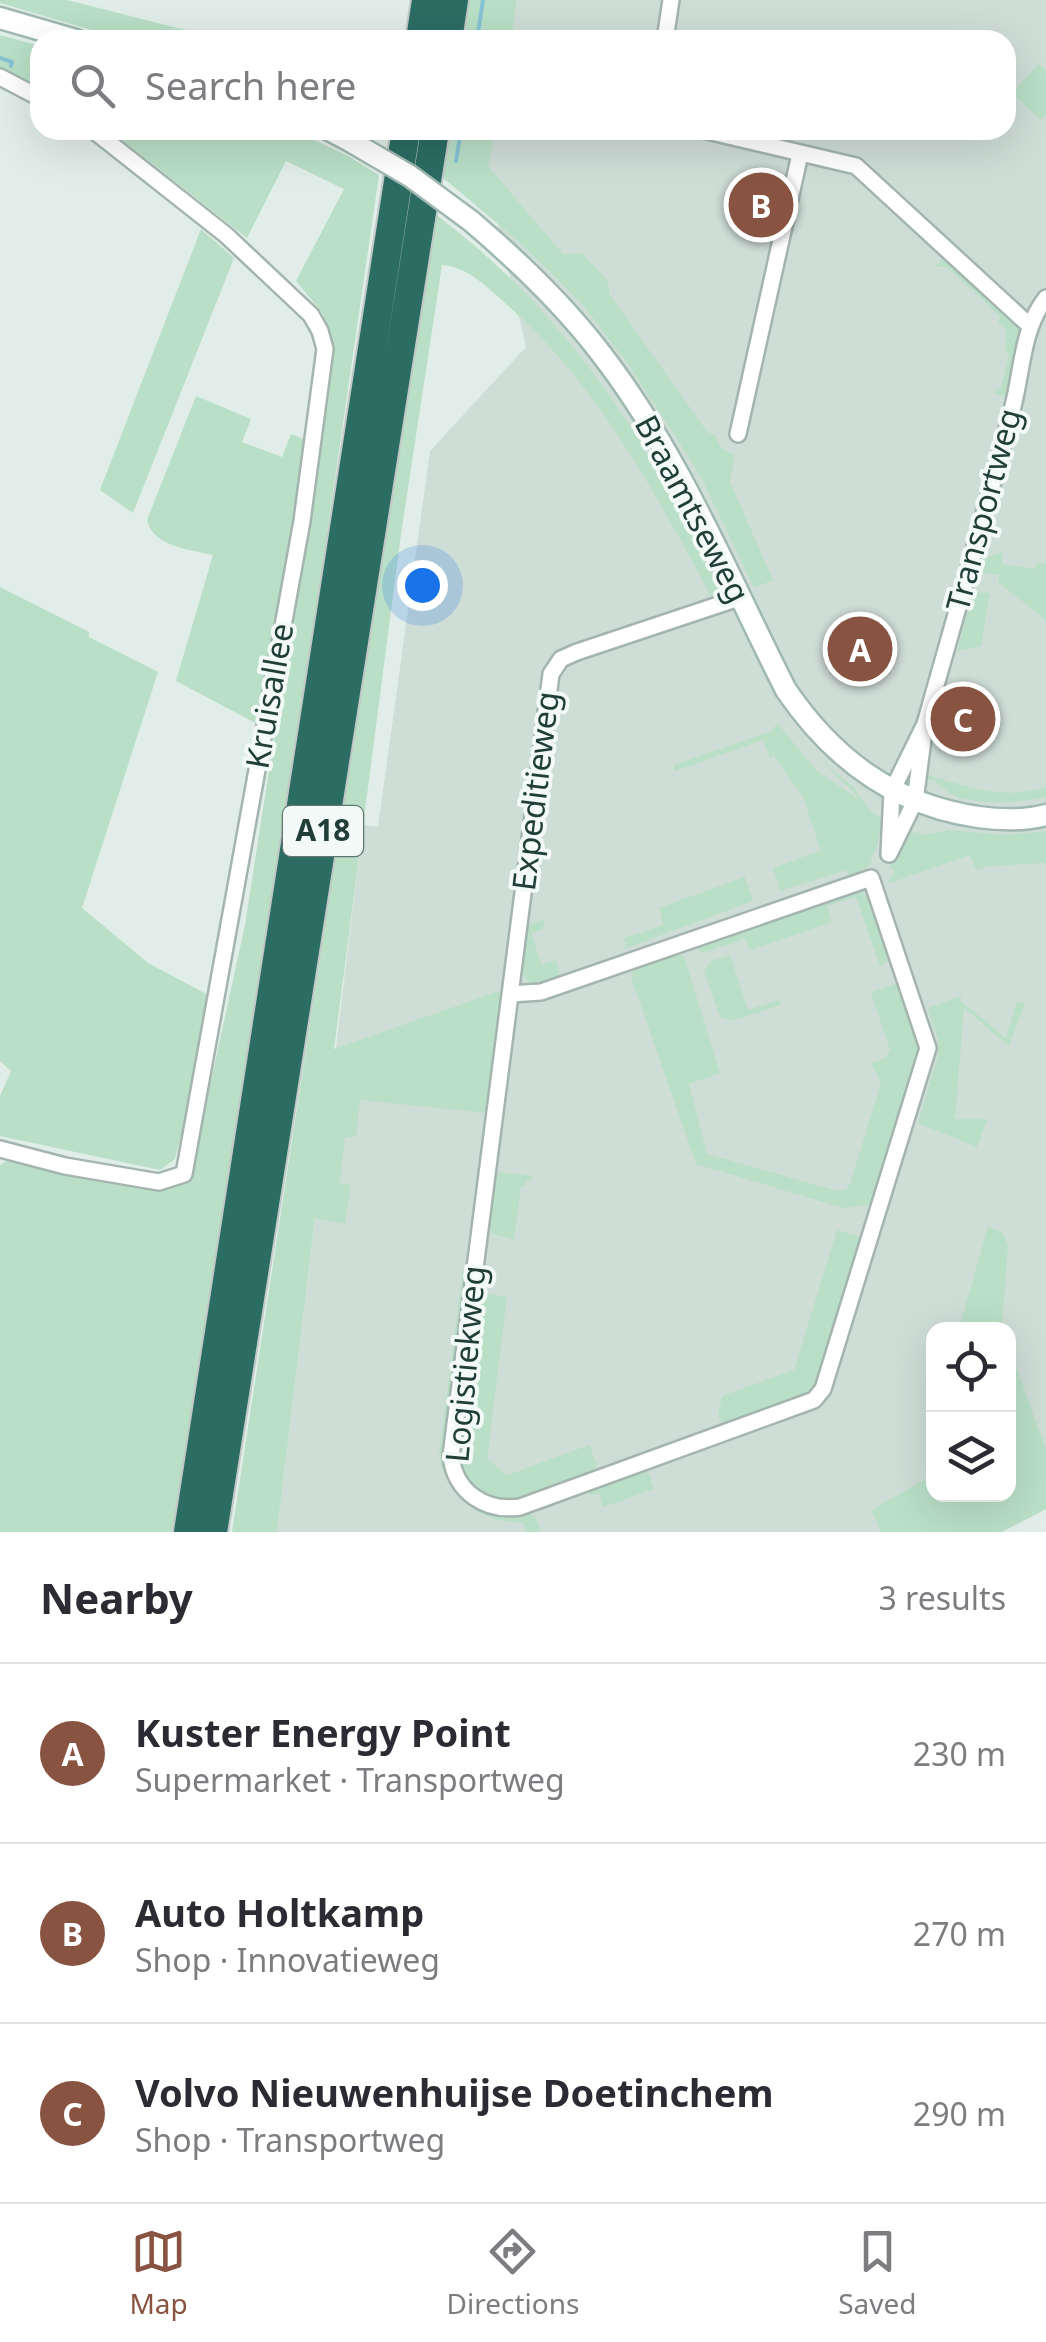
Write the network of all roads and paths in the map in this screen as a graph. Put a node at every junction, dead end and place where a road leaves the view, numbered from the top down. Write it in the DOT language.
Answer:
graph roads {
  1 [pos="410,0"];
  2 [pos="426,0"];
  3 [pos="454,0"];
  4 [pos="672,0"];
  5 [pos="0,18"];
  6 [pos="41,30"];
  7 [pos="406,30"];
  8 [pos="422,30"];
  9 [pos="450,30"];
  10 [pos="667,30"];
  11 [pos="0,76"];
  12 [pos="30,92"];
  13 [pos="106,140"];
  14 [pos="348,140"];
  15 [pos="397,140"];
  16 [pos="404,140"];
  17 [pos="433,140"];
  18 [pos="743,140"];
  19 [pos="800,154"];
  20 [pos="394,210"];
  21 [pos="1046,298"];
  22 [pos="1030,326"];
  23 [pos="738,434"];
  24 [pos="739,598"];
  25 [pos="925,724"];
  26 [pos="892,791"];
  27 [pos="915,802"];
  28 [pos="1046,815"];
  29 [pos="889,854"];
  30 [pos="871,878"];
  31 [pos="510,994"];
  32 [pos="0,1150"];
  33 [pos="188,1532"];
  34 [pos="213,1532"];
  1 -- 7 [label="highway"];
  2 -- 8 [label="highway"];
  3 -- 9 [label="highway"];
  4 -- 10 [label="street"];
  5 -- 6 [label="street"];
  11 -- 12 [label="street"];
  13 -- 32 [label="street, Kruisallee"];
  14 -- 24 [label="street, Braamtseweg, bridge"];
  15 -- 20 [label="highway, A18"];
  16 -- 20 [label="highway, A18"];
  17 -- 34 [label="highway, A18"];
  18 -- 19 [label="street"];
  19 -- 22 [label="street"];
  19 -- 23 [label="street"];
  20 -- 33 [label="highway, A18"];
  21 -- 22 [label="street, Transportweg"];
  22 -- 25 [label="street, Transportweg"];
  24 -- 26 [label="street, Braamtseweg"];
  24 -- 31 [label="street, Expeditieweg"];
  25 -- 26 [label="street, Transportweg"];
  25 -- 27 [label="street, Transportweg"];
  26 -- 27 [label="street, Braamtseweg"];
  26 -- 29 [label="street"];
  27 -- 28 [label="street, Braamtseweg"];
  27 -- 29 [label="street"];
  29 -- 30 [label="street"];
  30 -- 31 [label="street"];
  30 -- 31 [label="street, Logistiekweg"];
}
